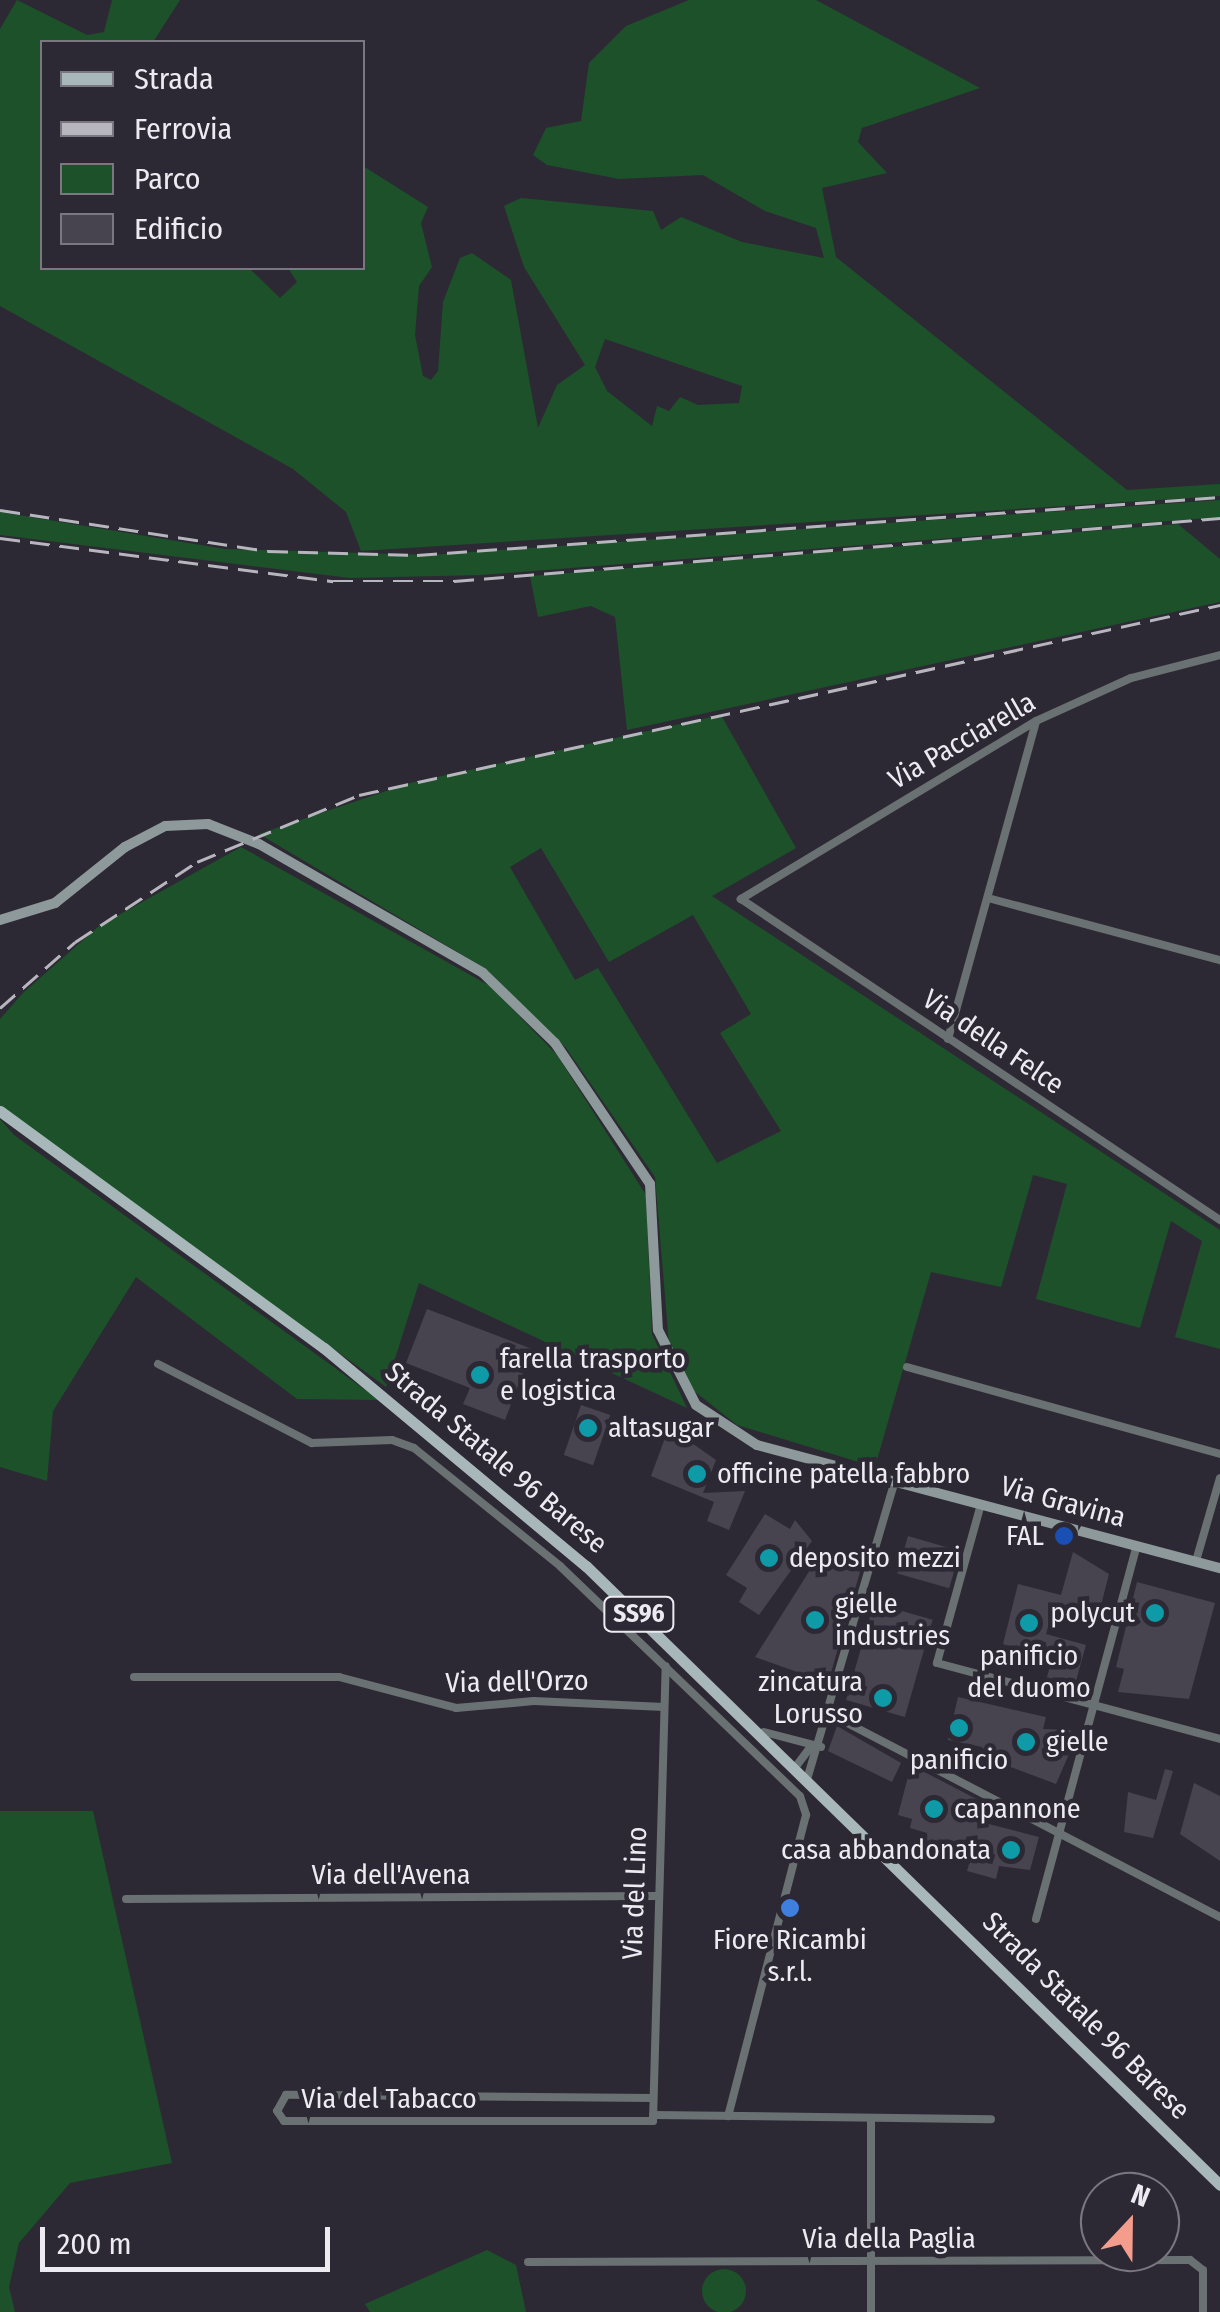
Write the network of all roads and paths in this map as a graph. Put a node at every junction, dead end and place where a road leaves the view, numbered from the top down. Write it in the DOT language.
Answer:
graph roads {
  1 [pos="1220,655"];
  2 [pos="1036,721"];
  3 [pos="988,898"];
  4 [pos="741,899"];
  5 [pos="0,920"];
  6 [pos="1220,960"];
  7 [pos="948,1039"];
  8 [pos="0,1111"];
  9 [pos="1220,1220"];
  10 [pos="158,1364"];
  11 [pos="907,1366"];
  12 [pos="1220,1454"];
  13 [pos="1220,1478"];
  14 [pos="895,1480"];
  15 [pos="982,1504"];
  16 [pos="1137,1545"];
  17 [pos="1196,1561"];
  18 [pos="1220,1568"];
  19 [pos="666,1666"];
  20 [pos="134,1677"];
  21 [pos="1094,1705"];
  22 [pos="664,1707"];
  23 [pos="830,1714"];
  24 [pos="764,1732"];
  25 [pos="1220,1738"];
  26 [pos="821,1746"];
  27 [pos="810,1748"];
  28 [pos="781,1749"];
  29 [pos="766,1760"];
  30 [pos="796,1764"];
  31 [pos="808,1776"];
  32 [pos="1059,1835"];
  33 [pos="656,1896"];
  34 [pos="126,1899"];
  35 [pos="1220,1917"];
  36 [pos="1036,1919"];
  37 [pos="653,2098"];
  38 [pos="728,2116"];
  39 [pos="653,2118"];
  40 [pos="870,2118"];
  41 [pos="990,2119"];
  42 [pos="1220,2185"];
  43 [pos="528,2262"];
  44 [pos="870,2262"];
  45 [pos="871,2312"];
  46 [pos="1203,2312"];
  1 -- 2 [label="street, Via Pacciarella"];
  2 -- 3 [label="street"];
  2 -- 4 [label="street, Via Pacciarella"];
  3 -- 6 [label="street"];
  3 -- 7 [label="street"];
  4 -- 7 [label="street, Via della Felce"];
  5 -- 14 [label="main road, Via Gravina"];
  7 -- 9 [label="street, Via della Felce"];
  8 -- 24 [label="main road, Strada Statale 96 Barese / SS96"];
  10 -- 19 [label="street"];
  11 -- 12 [label="street"];
  13 -- 17 [label="street"];
  14 -- 15 [label="main road, Via Gravina"];
  14 -- 23 [label="street"];
  15 -- 16 [label="main road, Via Gravina"];
  15 -- 21 [label="street"];
  16 -- 17 [label="main road, Via Gravina"];
  16 -- 21 [label="street"];
  17 -- 18 [label="main road, Via Gravina"];
  19 -- 22 [label="street, Via del Lino"];
  19 -- 29 [label="street"];
  20 -- 22 [label="street, Via dell'Orzo"];
  21 -- 25 [label="street"];
  21 -- 32 [label="street"];
  22 -- 33 [label="street, Via del Lino"];
  23 -- 26 [label="street"];
  23 -- 32 [label="street"];
  24 -- 27 [label="street"];
  24 -- 28 [label="main road, Strada Statale 96 Barese / SS96"];
  26 -- 27 [label="street"];
  26 -- 31 [label="street"];
  27 -- 30 [label="street"];
  28 -- 29 [label="street"];
  28 -- 30 [label="main road, Strada Statale 96 Barese / SS96"];
  29 -- 38 [label="street"];
  30 -- 31 [label="main road, Strada Statale 96 Barese / SS96"];
  31 -- 42 [label="main road, Strada Statale 96 Barese / SS96"];
  32 -- 35 [label="street"];
  32 -- 36 [label="street"];
  33 -- 34 [label="street, Via dell'Avena"];
  33 -- 37 [label="street, Via del Lino"];
  37 -- 39 [label="street, Via del Lino"];
  37 -- 39 [label="street, Via del Tabacco"];
  38 -- 39 [label="street, Via del Tabacco"];
  38 -- 40 [label="street, Via del Tabacco"];
  40 -- 41 [label="street, Via del Tabacco"];
  40 -- 44 [label="street"];
  43 -- 44 [label="street, Via della Paglia"];
  44 -- 45 [label="street"];
  44 -- 46 [label="street, Via della Paglia"];
}
